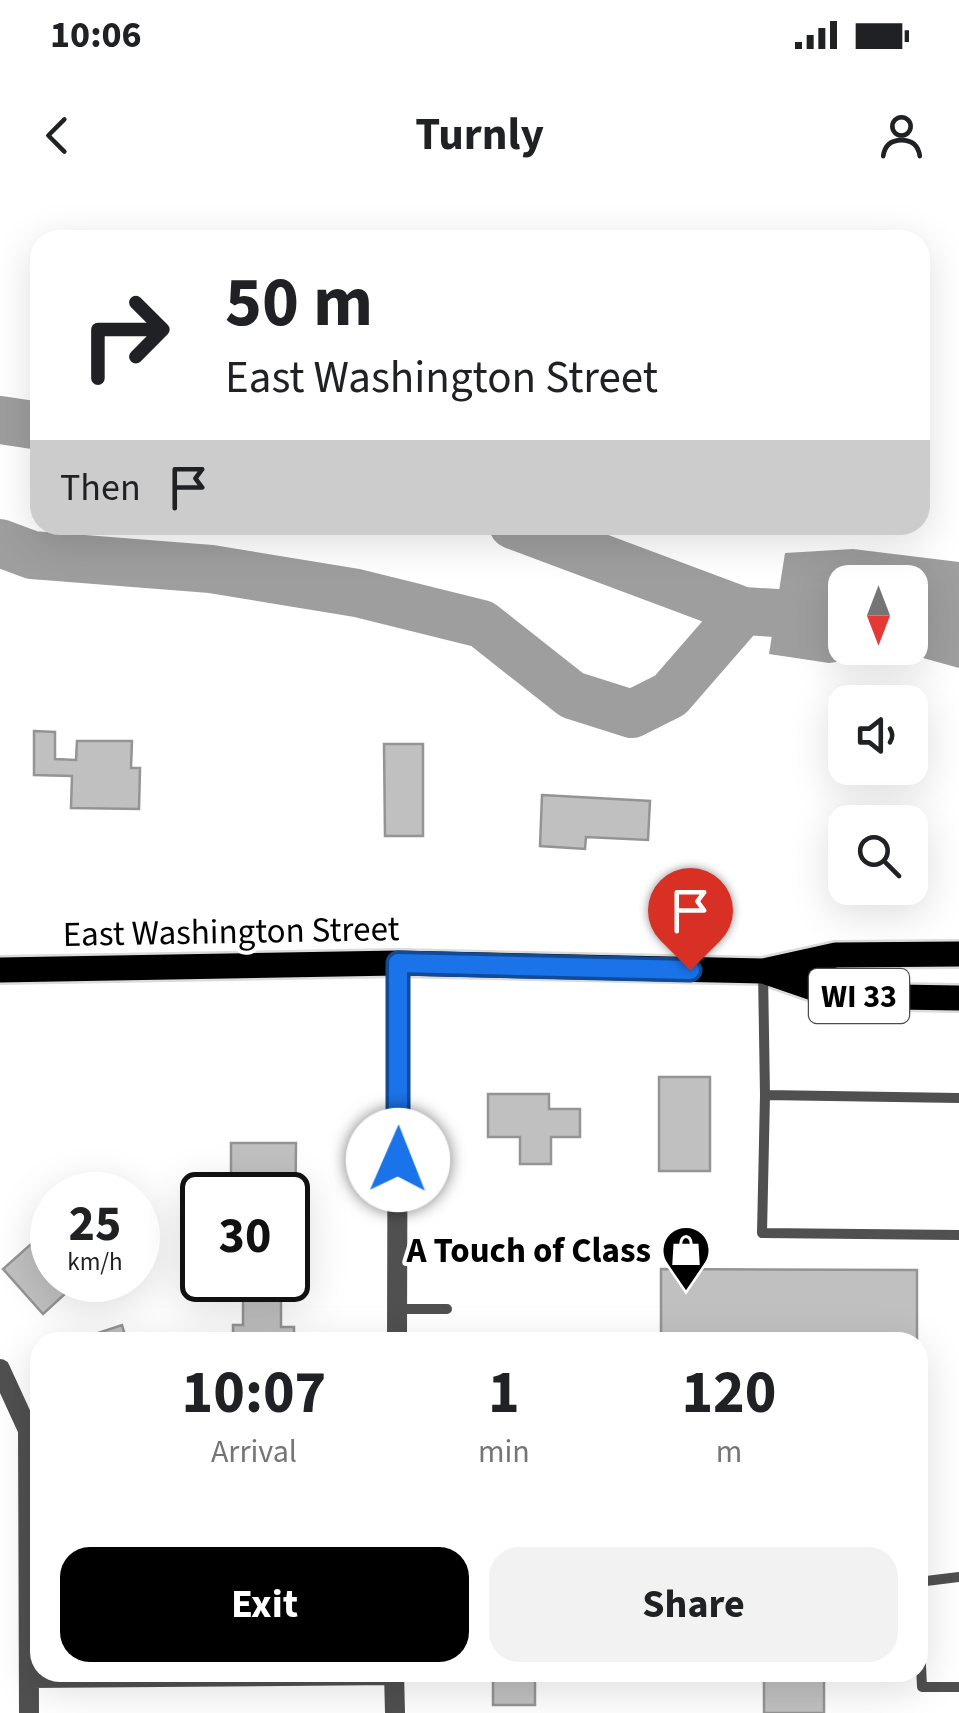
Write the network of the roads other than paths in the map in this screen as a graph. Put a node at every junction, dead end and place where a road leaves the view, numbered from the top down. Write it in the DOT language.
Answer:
graph roads {
  1 [pos="959,954"];
  2 [pos="398,963"];
  3 [pos="0,970"];
  4 [pos="764,971"];
  5 [pos="959,998"];
  6 [pos="765,1095"];
  7 [pos="959,1098"];
  8 [pos="959,1235"];
  9 [pos="397,1308"];
  10 [pos="448,1308"];
  11 [pos="397,1332"];
  12 [pos="0,1369"];
  13 [pos="959,1577"];
  14 [pos="928,1581"];
  15 [pos="30,1678"];
  16 [pos="394,1682"];
  17 [pos="922,1682"];
  18 [pos="959,1687"];
  19 [pos="30,1713"];
  20 [pos="395,1713"];
  1 -- 4 [label="main road, East Washington Street / WI 33"];
  2 -- 3 [label="main road, East Washington Street / WI 33"];
  2 -- 4 [label="main road, East Washington Street / WI 33"];
  2 -- 9 [label="street"];
  4 -- 5 [label="main road, East Washington Street / WI 33"];
  4 -- 6 [label="lane"];
  6 -- 7 [label="lane"];
  6 -- 8 [label="lane"];
  9 -- 10 [label="lane"];
  9 -- 11 [label="street"];
  12 -- 15 [label="street"];
  13 -- 14 [label="lane"];
  15 -- 19 [label="street"];
  16 -- 20 [label="street"];
  17 -- 18 [label="lane"];
}
